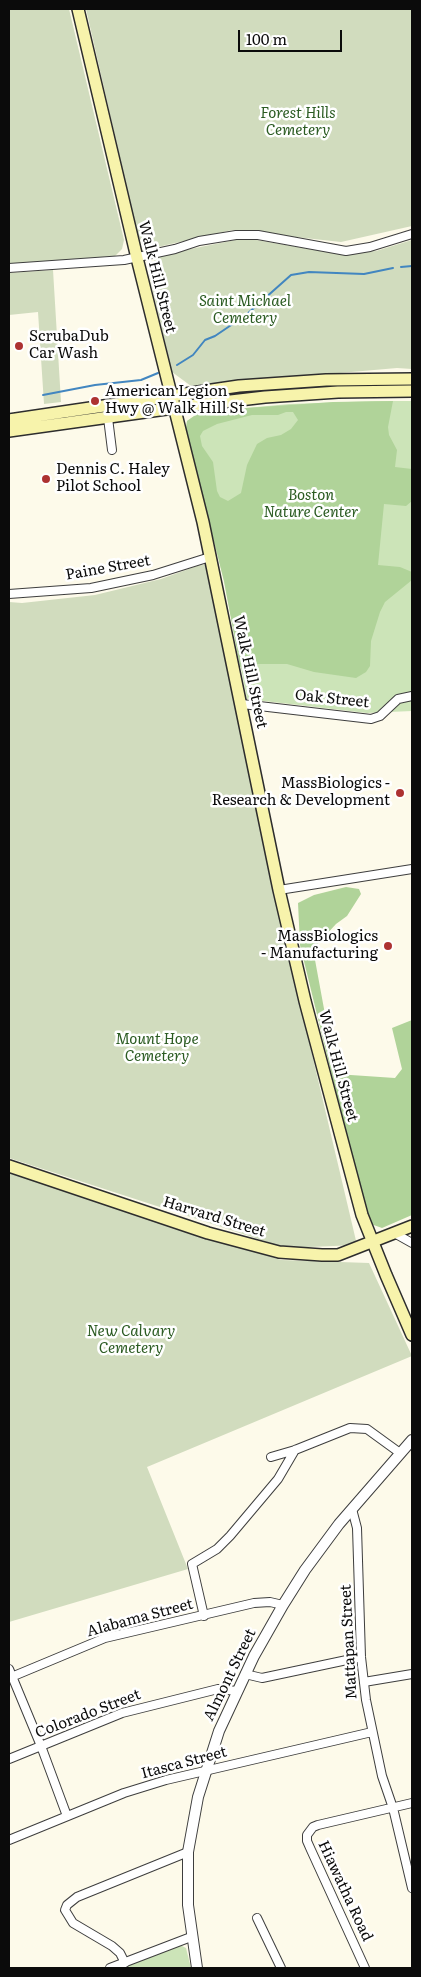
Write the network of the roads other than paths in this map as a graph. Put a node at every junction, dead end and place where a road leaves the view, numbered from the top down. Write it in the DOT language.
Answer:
graph roads {
  1 [pos="78,9"];
  2 [pos="412,234"];
  3 [pos="137,258"];
  4 [pos="9,268"];
  5 [pos="412,379"];
  6 [pos="412,391"];
  7 [pos="171,395"];
  8 [pos="174,408"];
  9 [pos="108,418"];
  10 [pos="9,420"];
  11 [pos="9,431"];
  12 [pos="112,450"];
  13 [pos="210,557"];
  14 [pos="9,594"];
  15 [pos="412,696"];
  16 [pos="242,704"];
  17 [pos="412,869"];
  18 [pos="279,890"];
  19 [pos="9,1166"];
  20 [pos="412,1226"];
  21 [pos="396,1234"];
  22 [pos="373,1242"];
  23 [pos="412,1243"];
  24 [pos="412,1335"];
  25 [pos="412,1440"];
  26 [pos="295,1450"];
  27 [pos="400,1453"];
  28 [pos="271,1457"];
  29 [pos="352,1509"];
  30 [pos="282,1605"];
  31 [pos="204,1616"];
  32 [pos="361,1657"];
  33 [pos="10,1674"];
  34 [pos="246,1674"];
  35 [pos="412,1674"];
  36 [pos="364,1682"];
  37 [pos="237,1691"];
  38 [pos="372,1732"];
  39 [pos="41,1746"];
  40 [pos="9,1759"];
  41 [pos="206,1770"];
  42 [pos="412,1803"];
  43 [pos="393,1808"];
  44 [pos="67,1816"];
  45 [pos="9,1840"];
  46 [pos="188,1852"];
  47 [pos="412,1888"];
  48 [pos="257,1918"];
  49 [pos="191,1937"];
  50 [pos="125,1963"];
  51 [pos="110,1968"];
  52 [pos="197,1968"];
  53 [pos="281,1968"];
  54 [pos="365,1968"];
  1 -- 3 [label="main road, Walk Hill Street"];
  2 -- 3 [label="street"];
  3 -- 4 [label="street"];
  3 -- 7 [label="main road, Walk Hill Street"];
  5 -- 7 [label="main road"];
  6 -- 8 [label="main road"];
  7 -- 8 [label="main road, Walk Hill Street"];
  7 -- 10 [label="main road"];
  8 -- 9 [label="main road"];
  8 -- 13 [label="main road, Walk Hill Street"];
  9 -- 11 [label="main road"];
  9 -- 12 [label="street"];
  13 -- 14 [label="street, Paine Street"];
  13 -- 16 [label="main road, Walk Hill Street"];
  15 -- 16 [label="street, Oak Street"];
  16 -- 18 [label="main road, Walk Hill Street"];
  17 -- 18 [label="street"];
  18 -- 22 [label="main road, Walk Hill Street"];
  19 -- 22 [label="main road, Harvard Street"];
  20 -- 21 [label="main road, Harvard Street"];
  21 -- 22 [label="main road, Harvard Street"];
  21 -- 23 [label="street"];
  22 -- 24 [label="main road, Walk Hill Street"];
  25 -- 27 [label="street, Almont Street"];
  26 -- 27 [label="street"];
  26 -- 28 [label="street"];
  26 -- 31 [label="street"];
  27 -- 29 [label="street, Almont Street"];
  29 -- 30 [label="street, Almont Street"];
  29 -- 32 [label="street, Mattapan Street"];
  30 -- 31 [label="street, Alabama Street"];
  30 -- 34 [label="street, Almont Street"];
  31 -- 33 [label="street, Alabama Street"];
  32 -- 34 [label="street"];
  32 -- 36 [label="street, Mattapan Street"];
  33 -- 39 [label="street"];
  34 -- 37 [label="street, Almont Street"];
  35 -- 36 [label="street"];
  36 -- 38 [label="street, Mattapan Street"];
  37 -- 39 [label="street, Colorado Street"];
  37 -- 41 [label="street, Almont Street"];
  38 -- 41 [label="street, Itasca Street"];
  38 -- 43 [label="street, Mattapan Street"];
  39 -- 40 [label="street, Colorado Street"];
  39 -- 44 [label="street"];
  41 -- 44 [label="street, Itasca Street"];
  41 -- 46 [label="street, Almont Street"];
  42 -- 43 [label="street"];
  43 -- 47 [label="street, Mattapan Street"];
  43 -- 54 [label="street, Hiawatha Road"];
  44 -- 45 [label="street, Itasca Street"];
  46 -- 49 [label="street, Almont Street"];
  46 -- 50 [label="street"];
  48 -- 53 [label="street"];
  49 -- 50 [label="street"];
  49 -- 52 [label="street, Almont Street"];
  50 -- 51 [label="street"];
}
